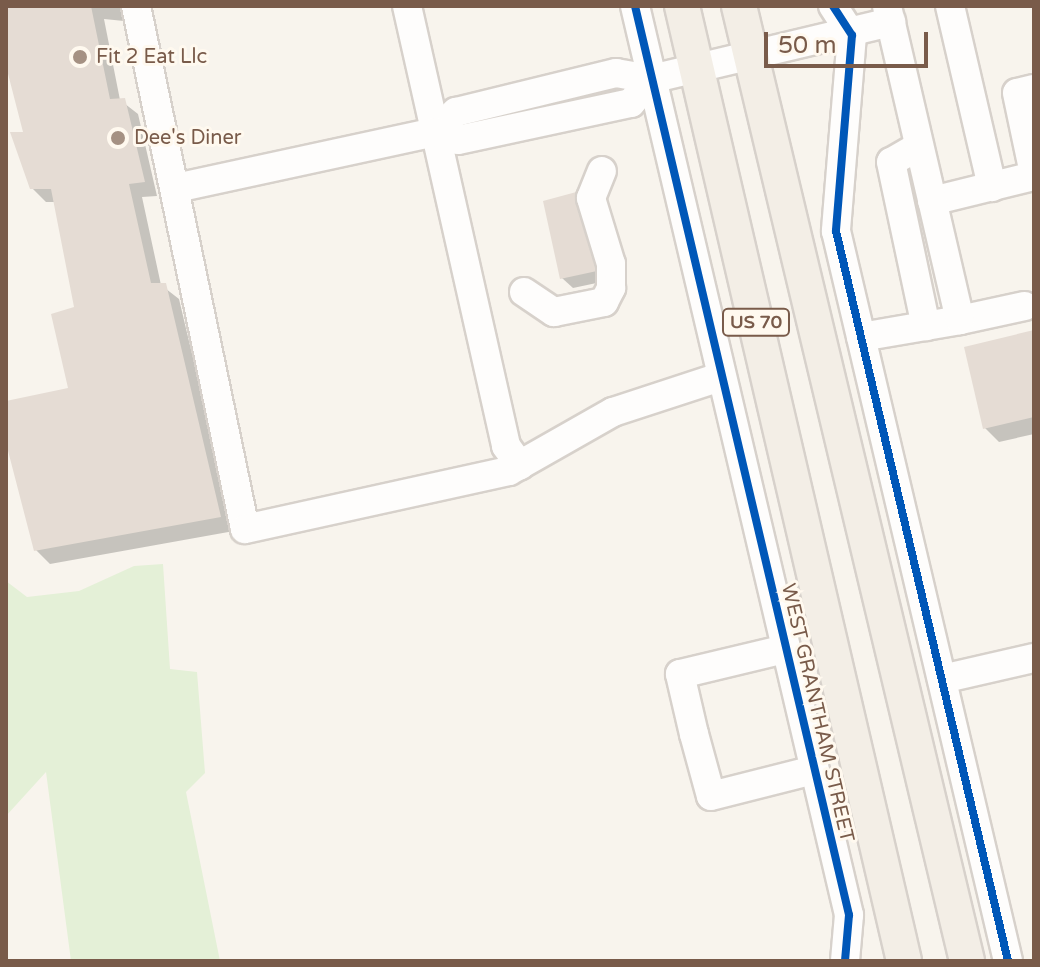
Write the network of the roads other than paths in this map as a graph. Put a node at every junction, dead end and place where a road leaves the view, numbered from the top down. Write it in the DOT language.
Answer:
graph roads {
  1 [pos="136,6"];
  2 [pos="407,6"];
  3 [pos="635,6"];
  4 [pos="682,6"];
  5 [pos="739,6"];
  6 [pos="833,6"];
  7 [pos="950,6"];
  8 [pos="889,14"];
  9 [pos="852,35"];
  10 [pos="752,57"];
  11 [pos="696,69"];
  12 [pos="651,79"];
  13 [pos="1034,89"];
  14 [pos="481,106"];
  15 [pos="435,132"];
  16 [pos="487,134"];
  17 [pos="919,146"];
  18 [pos="602,171"];
  19 [pos="1034,175"];
  20 [pos="992,187"];
  21 [pos="176,188"];
  22 [pos="932,201"];
  23 [pos="524,292"];
  24 [pos="1025,306"];
  25 [pos="960,320"];
  26 [pos="926,326"];
  27 [pos="861,337"];
  28 [pos="720,377"];
  29 [pos="520,465"];
  30 [pos="785,649"];
  31 [pos="1034,658"];
  32 [pos="942,679"];
  33 [pos="814,770"];
  34 [pos="845,961"];
  35 [pos="904,961"];
  36 [pos="967,961"];
  37 [pos="1008,961"];
  1 -- 21 [label="street"];
  2 -- 15 [label="street"];
  3 -- 12 [label="street, WEST GRANTHAM STREET"];
  4 -- 11 [label="main road, US 70"];
  5 -- 10 [label="main road, US 70"];
  6 -- 9 [label="street"];
  7 -- 20 [label="street"];
  8 -- 9 [label="street"];
  8 -- 17 [label="street"];
  9 -- 10 [label="street"];
  9 -- 27 [label="street"];
  10 -- 11 [label="street"];
  10 -- 36 [label="main road, US 70"];
  11 -- 12 [label="street"];
  11 -- 35 [label="main road, US 70"];
  12 -- 14 [label="street"];
  12 -- 16 [label="street"];
  12 -- 28 [label="street, WEST GRANTHAM STREET"];
  13 -- 19 [label="street"];
  14 -- 15 [label="street"];
  14 -- 16 [label="street"];
  15 -- 16 [label="street"];
  15 -- 21 [label="street"];
  15 -- 29 [label="street"];
  17 -- 22 [label="street"];
  17 -- 26 [label="street"];
  18 -- 23 [label="street"];
  19 -- 20 [label="street"];
  20 -- 22 [label="street"];
  21 -- 29 [label="street"];
  22 -- 25 [label="street"];
  24 -- 25 [label="street"];
  25 -- 26 [label="street"];
  26 -- 27 [label="street"];
  27 -- 32 [label="street"];
  28 -- 29 [label="street"];
  28 -- 30 [label="street, WEST GRANTHAM STREET"];
  30 -- 33 [label="street, WEST GRANTHAM STREET"];
  30 -- 33 [label="street"];
  31 -- 32 [label="street"];
  32 -- 37 [label="street"];
  33 -- 34 [label="street, WEST GRANTHAM STREET"];
}
